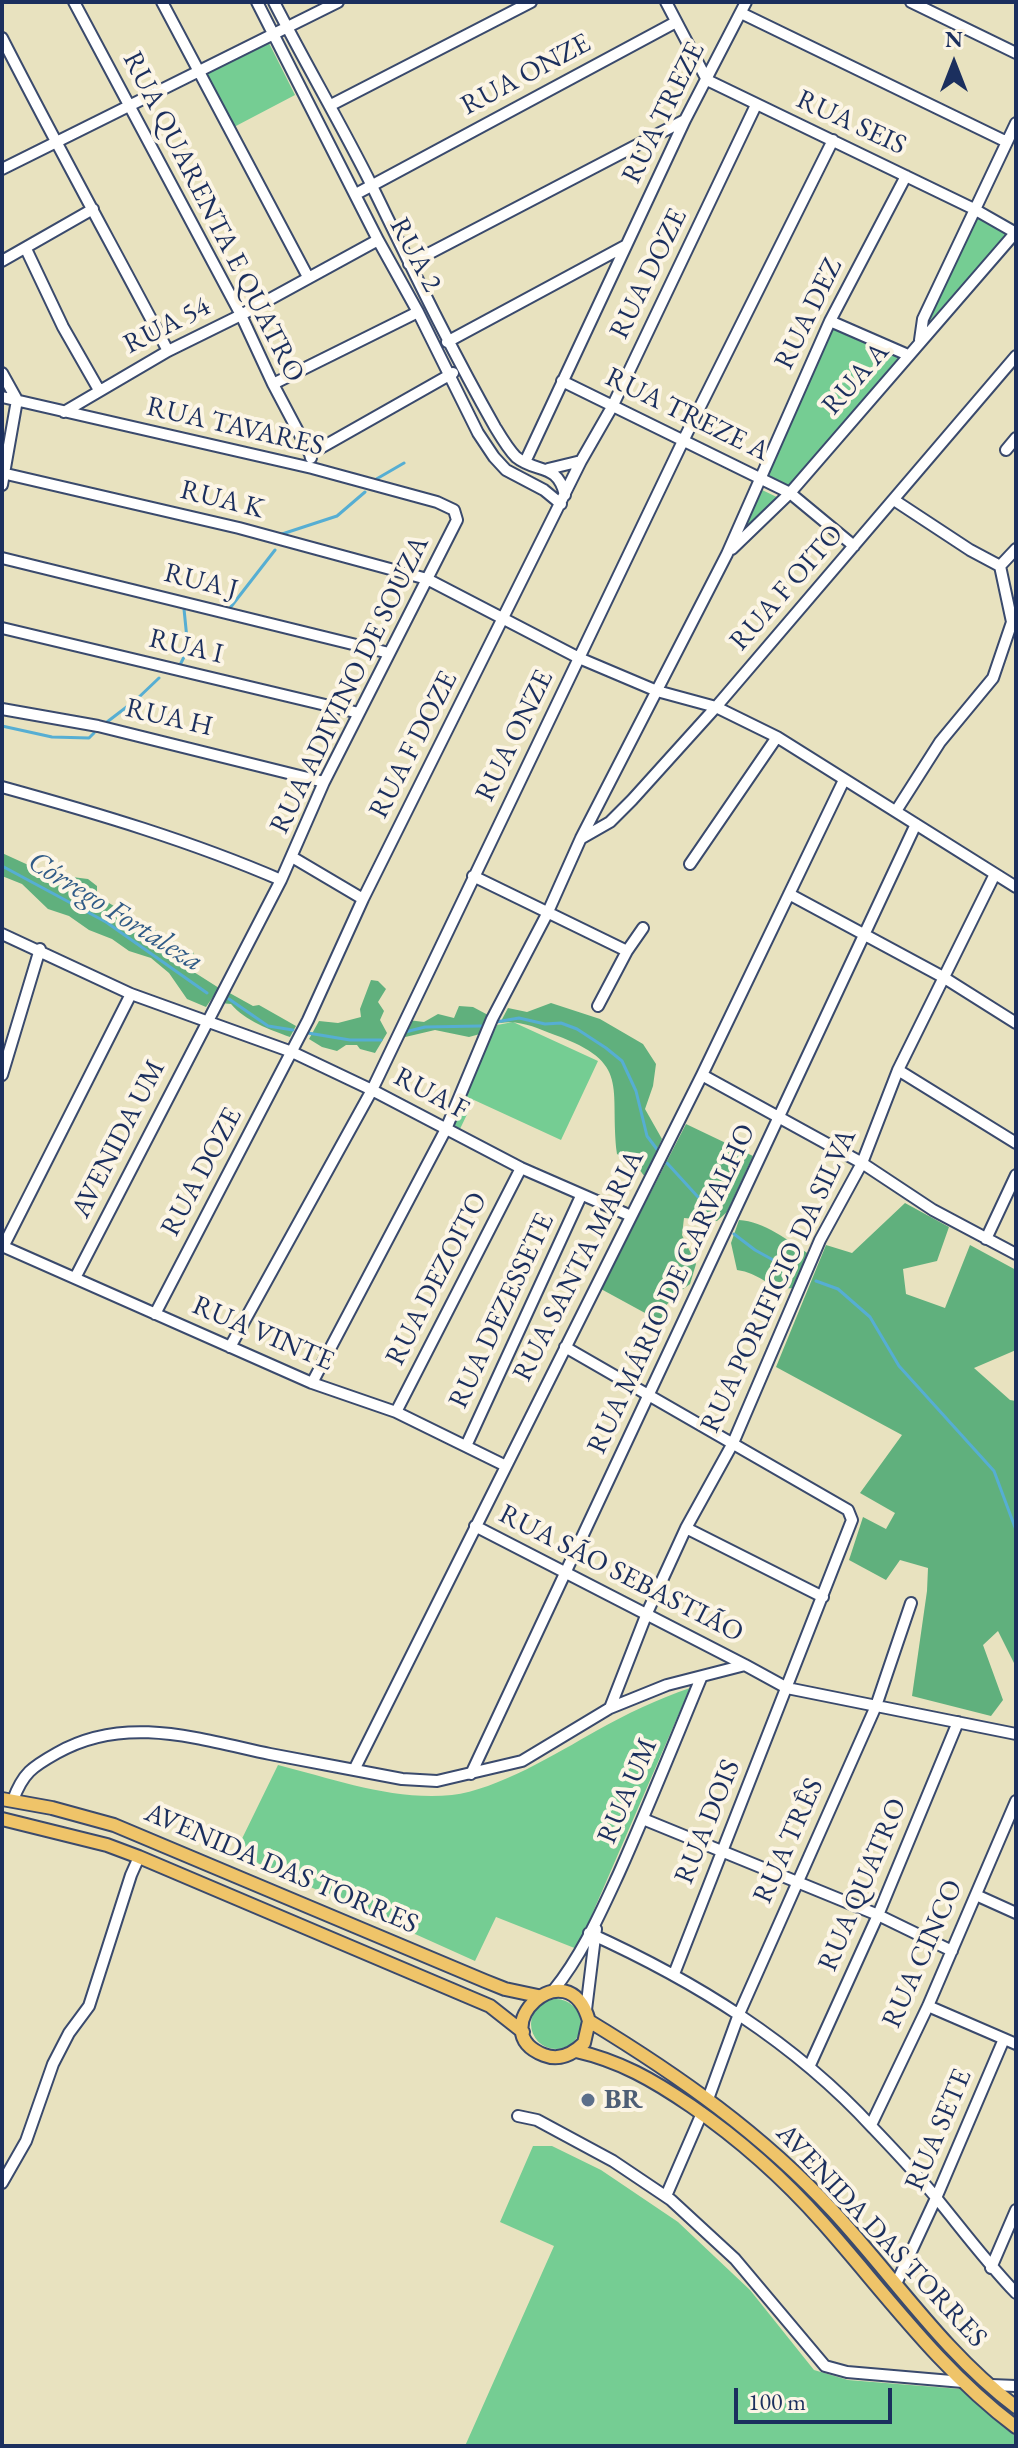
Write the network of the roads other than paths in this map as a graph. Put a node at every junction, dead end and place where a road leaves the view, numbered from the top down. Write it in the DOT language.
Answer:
graph roads {
  1 [pos="74,2"];
  2 [pos="162,2"];
  3 [pos="257,2"];
  4 [pos="274,2"];
  5 [pos="338,2"];
  6 [pos="531,2"];
  7 [pos="666,2"];
  8 [pos="746,2"];
  9 [pos="911,2"];
  10 [pos="741,13"];
  11 [pos="676,22"];
  12 [pos="287,28"];
  13 [pos="274,34"];
  14 [pos="2,38"];
  15 [pos="1016,53"];
  16 [pos="198,70"];
  17 [pos="707,80"];
  18 [pos="331,105"];
  19 [pos="756,105"];
  20 [pos="129,107"];
  21 [pos="685,120"];
  22 [pos="1016,123"];
  23 [pos="833,140"];
  24 [pos="54,141"];
  25 [pos="1007,142"];
  26 [pos="2,169"];
  27 [pos="906,176"];
  28 [pos="371,185"];
  29 [pos="356,194"];
  30 [pos="93,209"];
  31 [pos="974,209"];
  32 [pos="1016,233"];
  33 [pos="378,240"];
  34 [pos="626,246"];
  35 [pos="26,249"];
  36 [pos="2,261"];
  37 [pos="409,264"];
  38 [pos="308,277"];
  39 [pos="418,312"];
  40 [pos="241,315"];
  41 [pos="830,321"];
  42 [pos="920,341"];
  43 [pos="447,342"];
  44 [pos="168,351"];
  45 [pos="908,355"];
  46 [pos="1016,356"];
  47 [pos="461,366"];
  48 [pos="2,373"];
  49 [pos="450,376"];
  50 [pos="562,381"];
  51 [pos="273,384"];
  52 [pos="99,390"];
  53 [pos="2,397"];
  54 [pos="17,400"];
  55 [pos="612,407"];
  56 [pos="64,412"];
  57 [pos="1016,438"];
  58 [pos="683,441"];
  59 [pos="1006,450"];
  60 [pos="310,454"];
  61 [pos="581,461"];
  62 [pos="525,462"];
  63 [pos="312,468"];
  64 [pos="543,469"];
  65 [pos="760,476"];
  66 [pos="3,477"];
  67 [pos="790,493"];
  68 [pos="563,499"];
  69 [pos="894,500"];
  70 [pos="454,510"];
  71 [pos="854,546"];
  72 [pos="1016,549"];
  73 [pos="727,554"];
  74 [pos="2,558"];
  75 [pos="1000,566"];
  76 [pos="427,579"];
  77 [pos="504,618"];
  78 [pos="1014,623"];
  79 [pos="2,628"];
  80 [pos="389,653"];
  81 [pos="579,658"];
  82 [pos="657,691"];
  83 [pos="716,707"];
  84 [pos="2,709"];
  85 [pos="359,713"];
  86 [pos="777,737"];
  87 [pos="844,780"];
  88 [pos="324,782"];
  89 [pos="2,787"];
  90 [pos="896,811"];
  91 [pos="916,824"];
  92 [pos="581,838"];
  93 [pos="292,857"];
  94 [pos="690,864"];
  95 [pos="995,874"];
  96 [pos="473,876"];
  97 [pos="281,880"];
  98 [pos="1016,887"];
  99 [pos="789,894"];
  100 [pos="363,899"];
  101 [pos="547,914"];
  102 [pos="643,928"];
  103 [pos="2,934"];
  104 [pos="866,934"];
  105 [pos="40,949"];
  106 [pos="627,951"];
  107 [pos="943,977"];
  108 [pos="131,994"];
  109 [pos="598,1006"];
  110 [pos="206,1022"];
  111 [pos="1016,1023"];
  112 [pos="292,1052"];
  113 [pos="898,1070"];
  114 [pos="2,1075"];
  115 [pos="702,1075"];
  116 [pos="372,1090"];
  117 [pos="779,1117"];
  118 [pos="446,1129"];
  119 [pos="1016,1143"];
  120 [pos="862,1163"];
  121 [pos="521,1168"];
  122 [pos="1016,1175"];
  123 [pos="581,1196"];
  124 [pos="631,1216"];
  125 [pos="986,1239"];
  126 [pos="3,1246"];
  127 [pos="1016,1254"];
  128 [pos="75,1278"];
  129 [pos="155,1314"];
  130 [pos="230,1347"];
  131 [pos="565,1347"];
  132 [pos="312,1383"];
  133 [pos="649,1395"];
  134 [pos="396,1412"];
  135 [pos="733,1443"];
  136 [pos="466,1446"];
  137 [pos="506,1466"];
  138 [pos="475,1526"];
  139 [pos="686,1528"];
  140 [pos="566,1573"];
  141 [pos="823,1597"];
  142 [pos="911,1603"];
  143 [pos="647,1613"];
  144 [pos="745,1665"];
  145 [pos="701,1678"];
  146 [pos="787,1688"];
  147 [pos="876,1706"];
  148 [pos="610,1708"];
  149 [pos="958,1722"];
  150 [pos="1016,1734"];
  151 [pos="354,1770"];
  152 [pos="471,1774"];
  153 [pos="8,1799"];
  154 [pos="1016,1801"];
  155 [pos="2,1819"];
  156 [pos="643,1819"];
  157 [pos="722,1850"];
  158 [pos="139,1857"];
  159 [pos="796,1882"];
  160 [pos="976,1895"];
  161 [pos="1016,1913"];
  162 [pos="878,1915"];
  163 [pos="592,1934"];
  164 [pos="952,1951"];
  165 [pos="674,1974"];
  166 [pos="553,1991"];
  167 [pos="538,1996"];
  168 [pos="928,2006"];
  169 [pos="739,2014"];
  170 [pos="588,2016"];
  171 [pos="523,2032"];
  172 [pos="1004,2039"];
  173 [pos="1016,2044"];
  174 [pos="576,2051"];
  175 [pos="810,2065"];
  176 [pos="708,2099"];
  177 [pos="702,2113"];
  178 [pos="518,2116"];
  179 [pos="871,2125"];
  180 [pos="2,2183"];
  181 [pos="666,2196"];
  182 [pos="936,2198"];
  183 [pos="1016,2210"];
  184 [pos="991,2268"];
  185 [pos="896,2284"];
  186 [pos="1016,2293"];
  187 [pos="963,2382"];
  188 [pos="991,2385"];
  189 [pos="1016,2386"];
  190 [pos="1016,2407"];
  191 [pos="1016,2427"];
  1 -- 20 [label="street, RUA QUARENTA E QUATRO"];
  2 -- 16 [label="street"];
  3 -- 13 [label="street, RUA 2"];
  4 -- 12 [label="street, RUA 2"];
  5 -- 12 [label="street"];
  6 -- 18 [label="street"];
  7 -- 11 [label="street"];
  8 -- 10 [label="street, RUA TREZE"];
  9 -- 15 [label="street"];
  10 -- 17 [label="street, RUA TREZE"];
  10 -- 25 [label="street"];
  11 -- 17 [label="street"];
  11 -- 28 [label="street, RUA ONZE"];
  12 -- 13 [label="street"];
  12 -- 18 [label="street, RUA 2"];
  13 -- 16 [label="street"];
  13 -- 29 [label="street, RUA 2"];
  14 -- 24 [label="street"];
  16 -- 20 [label="street"];
  16 -- 38 [label="street"];
  17 -- 19 [label="street, RUA SEIS"];
  17 -- 21 [label="street, RUA TREZE"];
  18 -- 28 [label="street, RUA 2"];
  19 -- 23 [label="street, RUA SEIS"];
  19 -- 55 [label="street, RUA DOZE"];
  20 -- 24 [label="street"];
  20 -- 40 [label="street, RUA QUARENTA E QUATRO"];
  21 -- 34 [label="street, RUA TREZE"];
  21 -- 37 [label="street"];
  22 -- 25 [label="street"];
  23 -- 27 [label="street, RUA SEIS"];
  23 -- 58 [label="street, RUA ONZE"];
  24 -- 26 [label="street"];
  24 -- 30 [label="street"];
  25 -- 31 [label="street"];
  27 -- 31 [label="street, RUA SEIS"];
  27 -- 41 [label="street, RUA DEZ"];
  28 -- 29 [label="street, RUA ONZE"];
  28 -- 37 [label="street, RUA 2"];
  29 -- 33 [label="street, RUA 2"];
  30 -- 35 [label="street"];
  30 -- 44 [label="street"];
  31 -- 32 [label="street, RUA SEIS"];
  31 -- 42 [label="street"];
  32 -- 42 [label="street, RUA A"];
  33 -- 38 [label="street, RUA 54"];
  33 -- 39 [label="street, RUA 2"];
  34 -- 43 [label="street"];
  34 -- 50 [label="street, RUA TREZE"];
  35 -- 36 [label="street"];
  35 -- 52 [label="street"];
  37 -- 43 [label="street, RUA 2"];
  38 -- 40 [label="street, RUA 54"];
  39 -- 49 [label="street, RUA 2"];
  39 -- 51 [label="street"];
  40 -- 44 [label="street, RUA 54"];
  40 -- 51 [label="street, RUA QUARENTA E QUATRO"];
  41 -- 45 [label="street"];
  41 -- 65 [label="street, RUA DEZ"];
  42 -- 45 [label="street, RUA A"];
  43 -- 47 [label="street, RUA 2"];
  44 -- 52 [label="street, RUA 54"];
  45 -- 67 [label="street, RUA A"];
  46 -- 69 [label="street, RUA F OITO"];
  47 -- 49 [label="street"];
  47 -- 62 [label="street, RUA 2"];
  48 -- 54 [label="street"];
  49 -- 60 [label="street"];
  49 -- 68 [label="street, RUA 2"];
  50 -- 55 [label="street, RUA TREZE A"];
  50 -- 62 [label="street, RUA TREZE"];
  51 -- 60 [label="street, RUA QUARENTA E QUATRO"];
  52 -- 56 [label="street, RUA 54"];
  53 -- 54 [label="street, RUA TAVARES"];
  54 -- 56 [label="street, RUA TAVARES"];
  54 -- 66 [label="street"];
  55 -- 58 [label="street, RUA TREZE A"];
  55 -- 61 [label="street, RUA DOZE"];
  56 -- 63 [label="street, RUA TAVARES"];
  57 -- 59 [label="street"];
  58 -- 65 [label="street, RUA TREZE A"];
  58 -- 81 [label="street, RUA ONZE"];
  60 -- 63 [label="street, RUA QUARENTA E QUATRO"];
  61 -- 64 [label="street"];
  61 -- 68 [label="street, RUA F DOZE"];
  62 -- 64 [label="street, RUA 2"];
  63 -- 70 [label="street, RUA TAVARES"];
  64 -- 68 [label="street, RUA 2"];
  65 -- 67 [label="street, RUA TREZE A"];
  65 -- 73 [label="street, RUA DEZ"];
  66 -- 76 [label="street, RUA K"];
  67 -- 71 [label="street, RUA TREZE A"];
  67 -- 73 [label="street, RUA A"];
  68 -- 77 [label="street, RUA F DOZE"];
  69 -- 71 [label="street, RUA F OITO"];
  69 -- 75 [label="street"];
  70 -- 76 [label="street, RUA ADIVINO DE SOUZA"];
  71 -- 83 [label="street, RUA F OITO"];
  72 -- 75 [label="street"];
  73 -- 82 [label="street"];
  74 -- 80 [label="street, RUA J"];
  75 -- 78 [label="street"];
  76 -- 77 [label="street"];
  76 -- 80 [label="street, RUA ADIVINO DE SOUZA"];
  77 -- 81 [label="street"];
  77 -- 100 [label="street, RUA F DOZE"];
  78 -- 90 [label="street"];
  79 -- 85 [label="street, RUA I"];
  80 -- 85 [label="street, RUA ADIVINO DE SOUZA"];
  81 -- 82 [label="street"];
  81 -- 96 [label="street, RUA ONZE"];
  82 -- 83 [label="street"];
  82 -- 92 [label="street"];
  83 -- 86 [label="street"];
  83 -- 92 [label="street, RUA F OITO"];
  84 -- 88 [label="street, RUA H"];
  85 -- 88 [label="street, RUA ADIVINO DE SOUZA"];
  86 -- 87 [label="street"];
  86 -- 94 [label="street"];
  87 -- 90 [label="street"];
  87 -- 99 [label="street, RUA SANTA MARIA"];
  88 -- 93 [label="street, RUA ADIVINO DE SOUZA"];
  89 -- 97 [label="street"];
  90 -- 91 [label="street"];
  91 -- 95 [label="street"];
  91 -- 104 [label="street, RUA MÁRIO DE CARVALHO"];
  92 -- 101 [label="street"];
  93 -- 97 [label="street, RUA ADIVINO DE SOUZA"];
  93 -- 100 [label="street"];
  95 -- 98 [label="street"];
  95 -- 107 [label="street, RUA PORIFICIO DA SILVA"];
  96 -- 101 [label="street"];
  96 -- 116 [label="street, RUA ONZE"];
  97 -- 110 [label="street, RUA ADIVINO DE SOUZA"];
  99 -- 104 [label="street"];
  99 -- 115 [label="street, RUA SANTA MARIA"];
  100 -- 112 [label="street, RUA F DOZE"];
  101 -- 106 [label="street"];
  101 -- 118 [label="street"];
  102 -- 106 [label="street"];
  103 -- 105 [label="street, RUA F"];
  104 -- 107 [label="street"];
  104 -- 117 [label="street, RUA MÁRIO DE CARVALHO"];
  105 -- 108 [label="street, RUA F"];
  105 -- 114 [label="street"];
  106 -- 109 [label="street"];
  107 -- 111 [label="street"];
  107 -- 113 [label="street, RUA PORIFICIO DA SILVA"];
  108 -- 110 [label="street, RUA F"];
  108 -- 126 [label="street"];
  110 -- 112 [label="street, RUA F"];
  110 -- 128 [label="street, AVENIDA UM"];
  112 -- 116 [label="street, RUA F"];
  112 -- 129 [label="street, RUA DOZE"];
  113 -- 119 [label="street"];
  113 -- 120 [label="street, RUA PORIFICIO DA SILVA"];
  115 -- 117 [label="street"];
  115 -- 124 [label="street, RUA SANTA MARIA"];
  116 -- 118 [label="street, RUA F"];
  116 -- 130 [label="street, RUA ONZE"];
  117 -- 120 [label="street"];
  117 -- 133 [label="street, RUA MÁRIO DE CARVALHO"];
  118 -- 121 [label="street, RUA F"];
  118 -- 132 [label="street"];
  120 -- 125 [label="street"];
  120 -- 135 [label="street, RUA PORIFICIO DA SILVA"];
  121 -- 123 [label="street, RUA F"];
  121 -- 134 [label="street, RUA DEZOITO"];
  122 -- 125 [label="street"];
  123 -- 124 [label="street, RUA F"];
  123 -- 136 [label="street, RUA DEZESSETE"];
  124 -- 131 [label="street, RUA SANTA MARIA"];
  125 -- 127 [label="street"];
  126 -- 128 [label="street, RUA VINTE"];
  128 -- 129 [label="street, RUA VINTE"];
  129 -- 130 [label="street, RUA VINTE"];
  130 -- 132 [label="street, RUA VINTE"];
  131 -- 133 [label="street"];
  131 -- 137 [label="street, RUA SANTA MARIA"];
  132 -- 134 [label="street, RUA VINTE"];
  133 -- 135 [label="street"];
  133 -- 140 [label="street, RUA MÁRIO DE CARVALHO"];
  134 -- 136 [label="street, RUA VINTE"];
  135 -- 139 [label="street, RUA PORIFICIO DA SILVA"];
  135 -- 141 [label="street, RUA DOIS"];
  136 -- 137 [label="street, RUA VINTE"];
  137 -- 138 [label="street, RUA SANTA MARIA"];
  138 -- 140 [label="street, RUA SÃO SEBASTIÃO"];
  138 -- 151 [label="street, RUA SANTA MARIA"];
  139 -- 141 [label="street"];
  139 -- 143 [label="street, RUA PORIFICIO DA SILVA"];
  140 -- 143 [label="street, RUA SÃO SEBASTIÃO"];
  140 -- 152 [label="street, RUA MÁRIO DE CARVALHO"];
  141 -- 146 [label="street, RUA DOIS"];
  142 -- 147 [label="street, RUA TRÊS"];
  143 -- 144 [label="street, RUA SÃO SEBASTIÃO"];
  143 -- 148 [label="street, RUA PORIFICIO DA SILVA"];
  144 -- 145 [label="street"];
  144 -- 146 [label="street, RUA SÃO SEBASTIÃO"];
  145 -- 148 [label="street"];
  145 -- 156 [label="street, RUA UM"];
  146 -- 147 [label="street, RUA SÃO SEBASTIÃO"];
  146 -- 157 [label="street, RUA DOIS"];
  147 -- 149 [label="street, RUA SÃO SEBASTIÃO"];
  147 -- 159 [label="street, RUA TRÊS"];
  148 -- 152 [label="street"];
  149 -- 150 [label="street, RUA SÃO SEBASTIÃO"];
  149 -- 162 [label="street, RUA QUATRO"];
  151 -- 152 [label="street"];
  151 -- 153 [label="street"];
  153 -- 167 [label="main road, AVENIDA DAS TORRES"];
  154 -- 160 [label="street, RUA CINCO"];
  155 -- 158 [label="main road, AVENIDA DAS TORRES"];
  156 -- 157 [label="street"];
  156 -- 163 [label="street, RUA UM"];
  157 -- 159 [label="street"];
  157 -- 165 [label="street, RUA DOIS"];
  158 -- 171 [label="main road, AVENIDA DAS TORRES"];
  158 -- 180 [label="street"];
  159 -- 162 [label="street"];
  159 -- 169 [label="street, RUA TRÊS"];
  160 -- 161 [label="street"];
  160 -- 164 [label="street, RUA CINCO"];
  162 -- 164 [label="street"];
  162 -- 175 [label="street, RUA QUATRO"];
  163 -- 165 [label="street"];
  163 -- 166 [label="street, RUA UM"];
  163 -- 170 [label="street, RUA UM"];
  164 -- 168 [label="street, RUA CINCO"];
  165 -- 169 [label="street"];
  166 -- 167 [label="main road"];
  166 -- 170 [label="main road, AVENIDA DAS TORRES"];
  167 -- 171 [label="main road"];
  168 -- 172 [label="street"];
  168 -- 179 [label="street, RUA CINCO"];
  169 -- 175 [label="street"];
  169 -- 176 [label="street, RUA TRÊS"];
  170 -- 174 [label="main road"];
  170 -- 176 [label="main road, AVENIDA DAS TORRES"];
  171 -- 174 [label="main road, AVENIDA DAS TORRES"];
  172 -- 173 [label="street"];
  172 -- 182 [label="street, RUA SETE"];
  174 -- 177 [label="main road, AVENIDA DAS TORRES"];
  175 -- 179 [label="street"];
  176 -- 185 [label="main road, AVENIDA DAS TORRES"];
  177 -- 181 [label="street"];
  177 -- 187 [label="main road, AVENIDA DAS TORRES"];
  178 -- 181 [label="street"];
  179 -- 182 [label="street"];
  181 -- 187 [label="street"];
  182 -- 184 [label="street"];
  182 -- 185 [label="street, RUA SETE"];
  183 -- 184 [label="street"];
  184 -- 186 [label="street"];
  185 -- 188 [label="main road, AVENIDA DAS TORRES"];
  187 -- 191 [label="main road, AVENIDA DAS TORRES"];
  188 -- 189 [label="street"];
  188 -- 190 [label="main road, AVENIDA DAS TORRES"];
}
